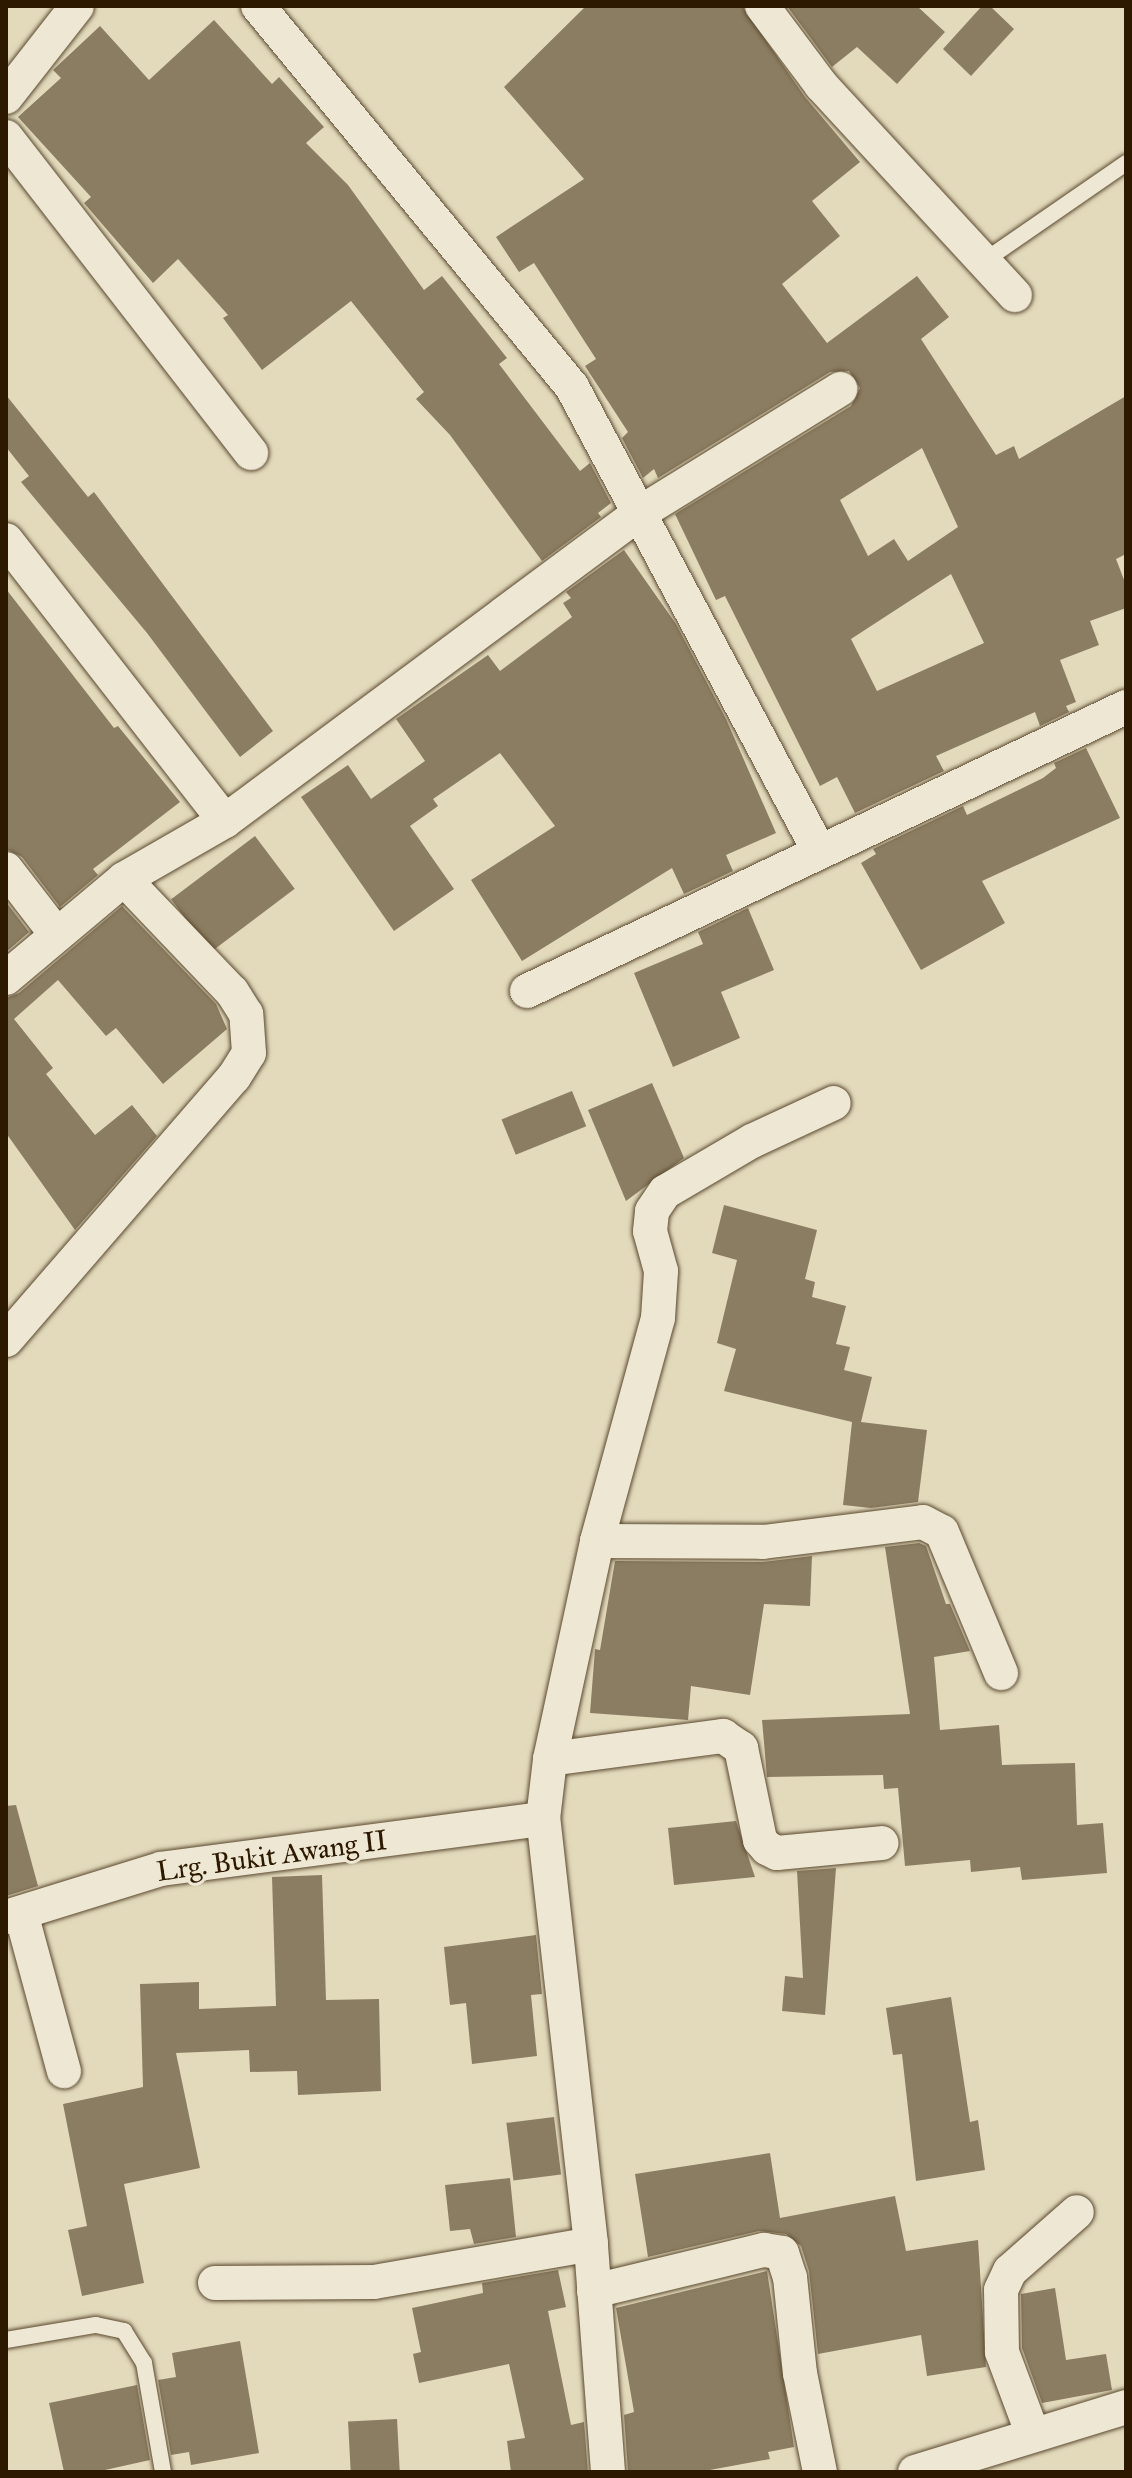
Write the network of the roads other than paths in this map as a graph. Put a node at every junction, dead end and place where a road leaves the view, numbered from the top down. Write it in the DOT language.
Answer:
graph roads {
  1 [pos="77,6"];
  2 [pos="258,6"];
  3 [pos="762,6"];
  4 [pos="6,97"];
  5 [pos="6,137"];
  6 [pos="1126,163"];
  7 [pos="984,261"];
  8 [pos="1015,295"];
  9 [pos="840,389"];
  10 [pos="251,453"];
  11 [pos="638,514"];
  12 [pos="6,540"];
  13 [pos="1126,707"];
  14 [pos="225,821"];
  15 [pos="819,851"];
  16 [pos="6,869"];
  17 [pos="124,879"];
  18 [pos="56,934"];
  19 [pos="6,978"];
  20 [pos="527,991"];
  21 [pos="834,1103"];
  22 [pos="6,1340"];
  23 [pos="597,1541"];
  24 [pos="1001,1673"];
  25 [pos="550,1759"];
  26 [pos="543,1819"];
  27 [pos="882,1843"];
  28 [pos="14,1915"];
  29 [pos="64,2071"];
  30 [pos="1077,2212"];
  31 [pos="591,2244"];
  32 [pos="215,2283"];
  33 [pos="594,2291"];
  34 [pos="6,2340"];
  35 [pos="1126,2407"];
  36 [pos="1033,2435"];
  37 [pos="163,2472"];
  38 [pos="608,2472"];
  39 [pos="820,2472"];
  40 [pos="915,2472"];
  1 -- 4 [label="street"];
  2 -- 11 [label="street"];
  3 -- 7 [label="street"];
  5 -- 10 [label="street"];
  6 -- 7 [label="lane"];
  7 -- 8 [label="street"];
  9 -- 11 [label="street"];
  11 -- 14 [label="street"];
  11 -- 15 [label="street"];
  12 -- 14 [label="street"];
  13 -- 15 [label="street"];
  14 -- 17 [label="street"];
  15 -- 20 [label="street"];
  16 -- 18 [label="street"];
  17 -- 18 [label="street"];
  17 -- 22 [label="street"];
  18 -- 19 [label="street"];
  21 -- 23 [label="street"];
  23 -- 24 [label="street"];
  23 -- 25 [label="street"];
  25 -- 26 [label="street"];
  25 -- 27 [label="street"];
  26 -- 28 [label="street, Lrg. Bukit Awang II"];
  26 -- 31 [label="street"];
  28 -- 29 [label="street"];
  30 -- 36 [label="street"];
  31 -- 32 [label="street"];
  31 -- 33 [label="street"];
  33 -- 38 [label="street"];
  33 -- 39 [label="street"];
  34 -- 37 [label="lane"];
  35 -- 36 [label="street"];
  36 -- 40 [label="street"];
}
